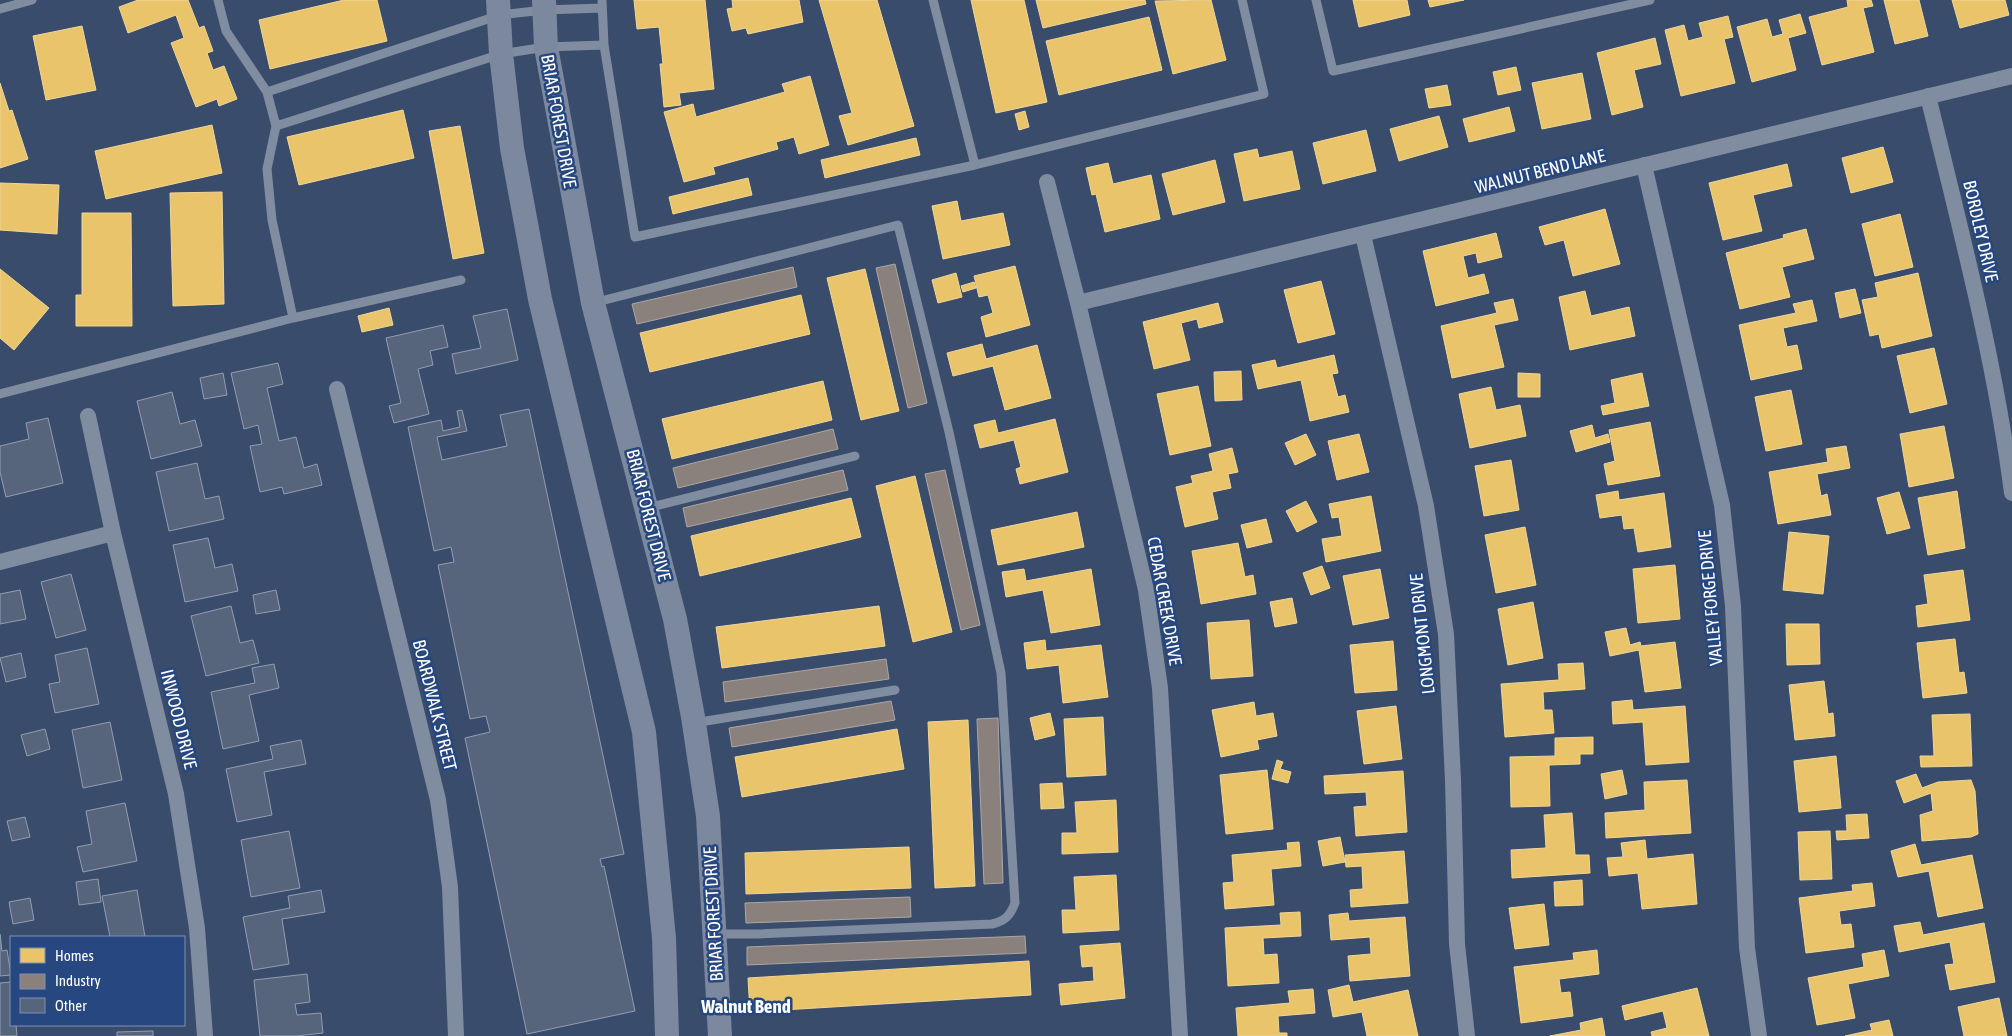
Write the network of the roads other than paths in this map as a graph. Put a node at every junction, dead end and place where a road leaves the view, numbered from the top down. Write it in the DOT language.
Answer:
graph roads {
  1 [pos="32,0"];
  2 [pos="218,0"];
  3 [pos="933,0"];
  4 [pos="1242,0"];
  5 [pos="1316,0"];
  6 [pos="1650,0"];
  7 [pos="602,4"];
  8 [pos="544,5"];
  9 [pos="499,8"];
  10 [pos="0,9"];
  11 [pos="604,45"];
  12 [pos="546,47"];
  13 [pos="501,54"];
  14 [pos="2012,76"];
  15 [pos="267,92"];
  16 [pos="1928,96"];
  17 [pos="276,126"];
  18 [pos="975,165"];
  19 [pos="1644,166"];
  20 [pos="1047,182"];
  21 [pos="1363,235"];
  22 [pos="461,280"];
  23 [pos="593,303"];
  24 [pos="1078,303"];
  25 [pos="294,318"];
  26 [pos="337,389"];
  27 [pos="0,394"];
  28 [pos="88,416"];
  29 [pos="855,456"];
  30 [pos="2012,493"];
  31 [pos="647,508"];
  32 [pos="113,533"];
  33 [pos="0,562"];
  34 [pos="895,690"];
  35 [pos="694,723"];
  36 [pos="715,934"];
  37 [pos="206,1036"];
  38 [pos="456,1036"];
  39 [pos="666,1036"];
  40 [pos="720,1036"];
  41 [pos="1180,1036"];
  42 [pos="1467,1036"];
  43 [pos="1759,1036"];
  1 -- 10 [label="lane"];
  2 -- 15 [label="lane"];
  3 -- 18 [label="lane"];
  4 -- 18 [label="lane"];
  5 -- 6 [label="lane"];
  7 -- 8 [label="lane"];
  7 -- 11 [label="lane"];
  8 -- 9 [label="lane"];
  8 -- 12 [label="main road, BRIAR FOREST DRIVE"];
  9 -- 13 [label="main road"];
  9 -- 15 [label="lane"];
  11 -- 12 [label="lane"];
  11 -- 18 [label="lane"];
  12 -- 13 [label="lane"];
  12 -- 23 [label="main road, BRIAR FOREST DRIVE"];
  13 -- 17 [label="lane"];
  13 -- 39 [label="main road"];
  14 -- 16 [label="street, WALNUT BEND LANE"];
  15 -- 17 [label="lane"];
  16 -- 19 [label="street, WALNUT BEND LANE"];
  16 -- 30 [label="street, BORDLEY DRIVE"];
  17 -- 25 [label="lane"];
  19 -- 21 [label="street, WALNUT BEND LANE"];
  19 -- 43 [label="street, VALLEY FORGE DRIVE"];
  20 -- 24 [label="street, CEDAR CREEK DRIVE"];
  21 -- 24 [label="street, WALNUT BEND LANE"];
  21 -- 42 [label="street, LONGMONT DRIVE"];
  22 -- 25 [label="lane"];
  23 -- 31 [label="main road, BRIAR FOREST DRIVE"];
  23 -- 36 [label="lane"];
  24 -- 41 [label="street, CEDAR CREEK DRIVE"];
  25 -- 27 [label="lane"];
  26 -- 38 [label="street, BOARDWALK STREET"];
  28 -- 32 [label="street, INWOOD DRIVE"];
  29 -- 31 [label="lane"];
  31 -- 35 [label="main road, BRIAR FOREST DRIVE"];
  32 -- 33 [label="street"];
  32 -- 37 [label="street, INWOOD DRIVE"];
  34 -- 35 [label="lane"];
  35 -- 36 [label="main road, BRIAR FOREST DRIVE"];
  36 -- 40 [label="main road, BRIAR FOREST DRIVE"];
}
